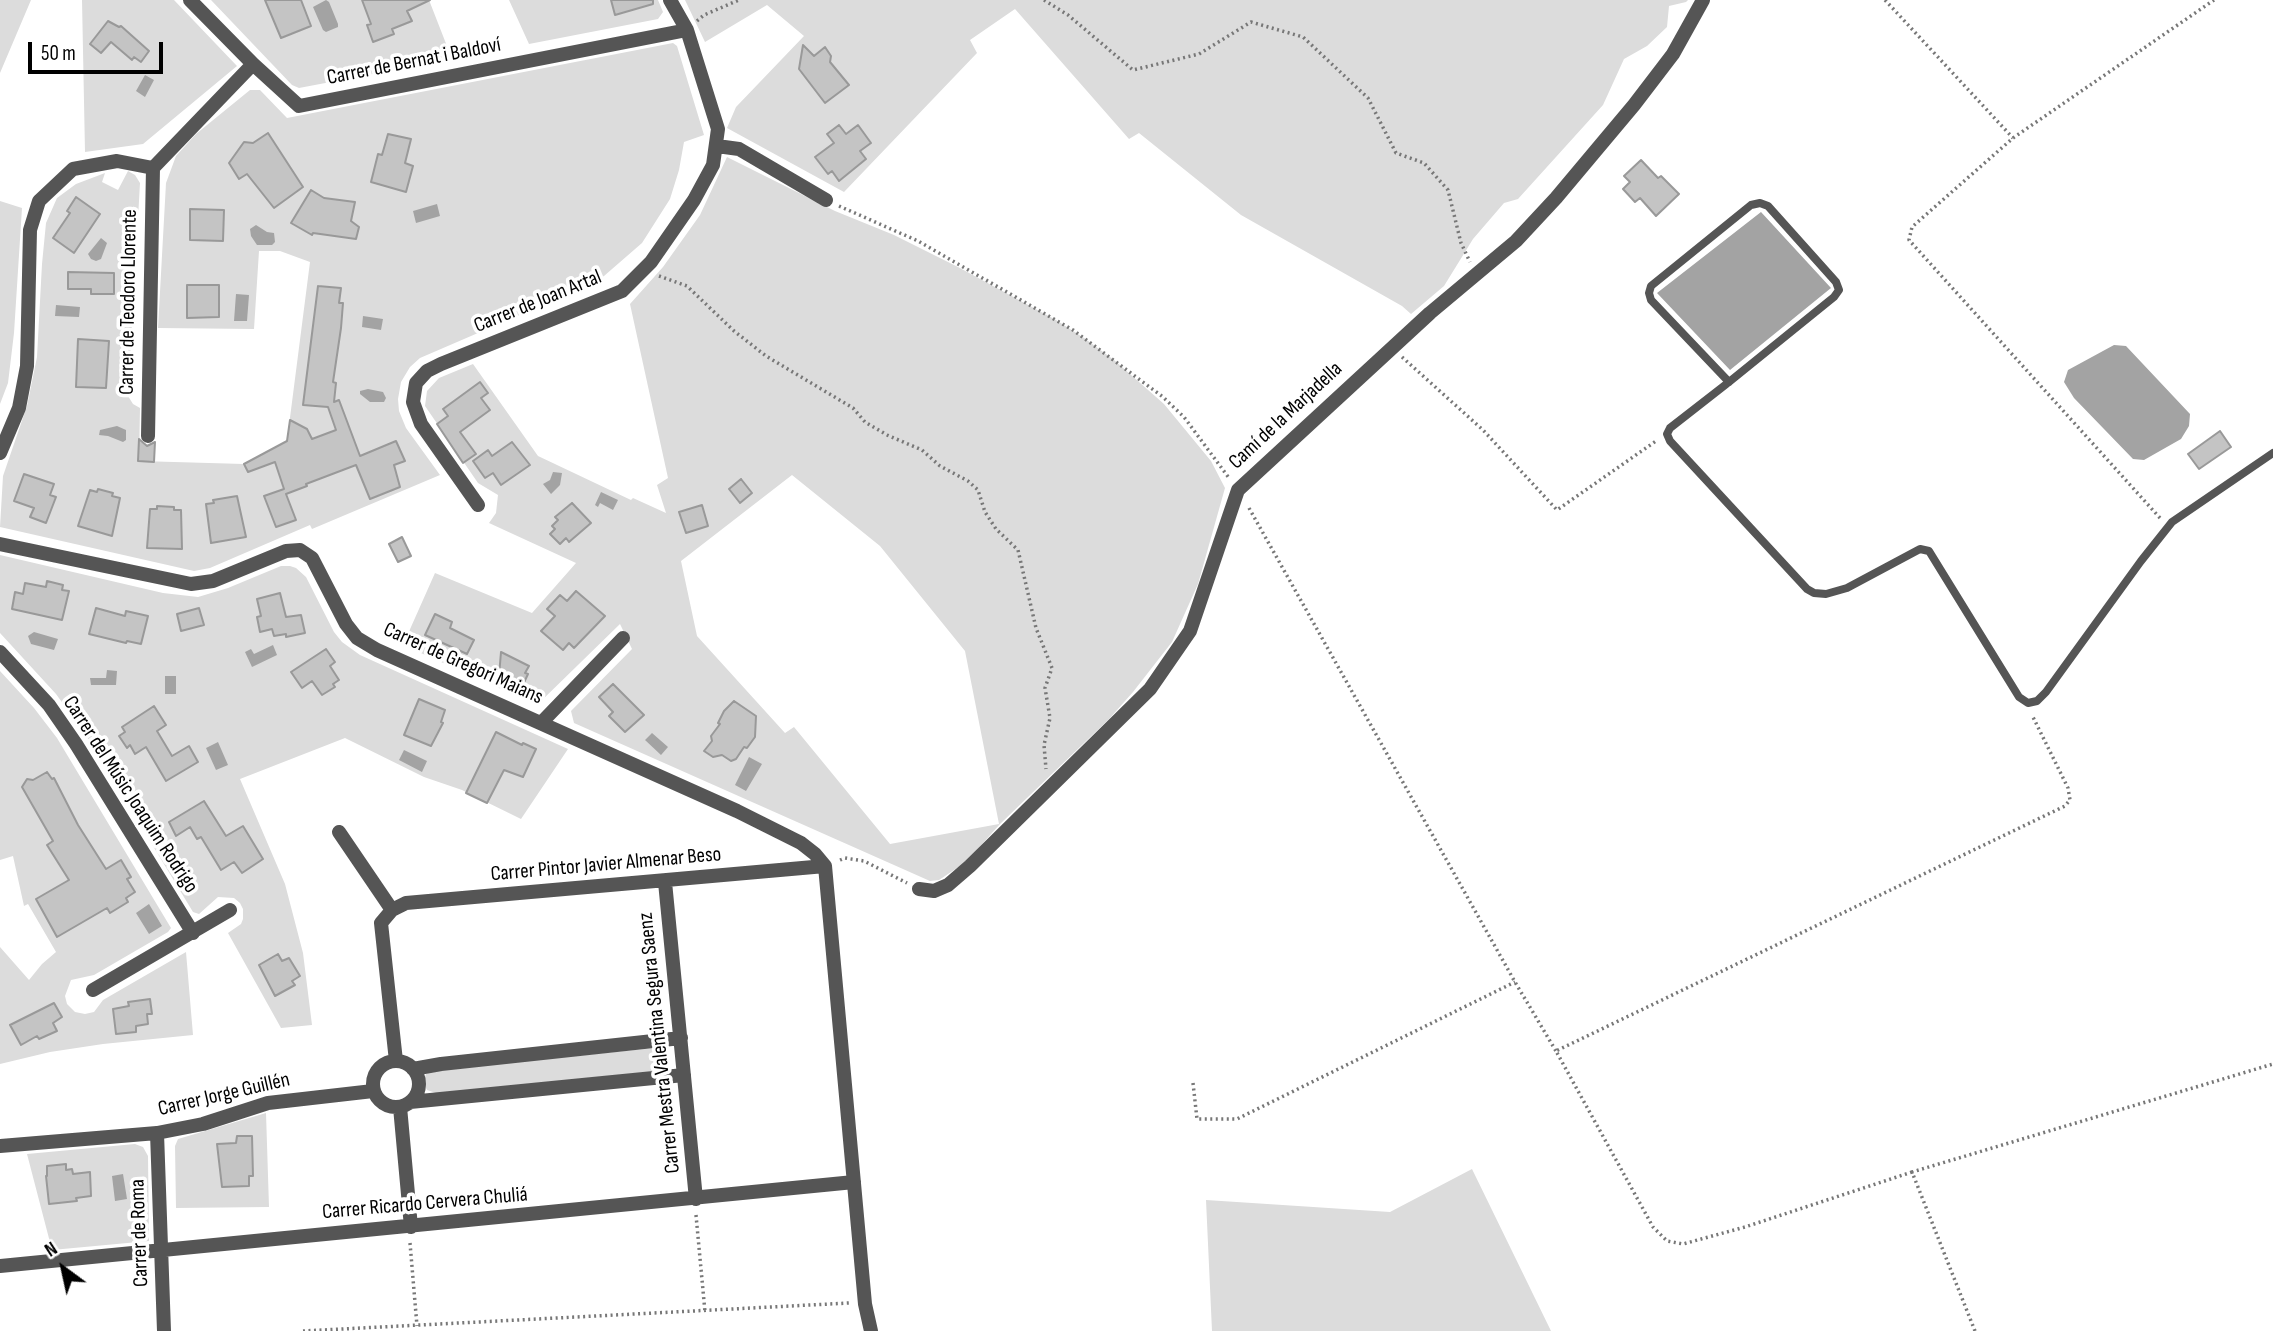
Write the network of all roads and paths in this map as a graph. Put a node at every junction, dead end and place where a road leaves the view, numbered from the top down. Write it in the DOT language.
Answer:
graph roads {
  1 [pos="190,0"];
  2 [pos="670,0"];
  3 [pos="739,0"];
  4 [pos="1044,0"];
  5 [pos="1703,0"];
  6 [pos="1885,0"];
  7 [pos="2214,0"];
  8 [pos="687,30"];
  9 [pos="253,64"];
  10 [pos="2013,138"];
  11 [pos="717,146"];
  12 [pos="153,168"];
  13 [pos="826,200"];
  14 [pos="643,272"];
  15 [pos="1477,274"];
  16 [pos="1391,348"];
  17 [pos="1729,382"];
  18 [pos="1667,434"];
  19 [pos="148,436"];
  20 [pos="0,453"];
  21 [pos="2273,453"];
  22 [pos="1238,490"];
  23 [pos="478,505"];
  24 [pos="2168,527"];
  25 [pos="0,544"];
  26 [pos="623,638"];
  27 [pos="0,652"];
  28 [pos="2032,702"];
  29 [pos="542,722"];
  30 [pos="1052,785"];
  31 [pos="339,832"];
  32 [pos="825,866"];
  33 [pos="665,882"];
  34 [pos="919,889"];
  35 [pos="230,910"];
  36 [pos="392,910"];
  37 [pos="193,933"];
  38 [pos="1515,982"];
  39 [pos="93,990"];
  40 [pos="681,1038"];
  41 [pos="1556,1051"];
  42 [pos="396,1061"];
  43 [pos="2273,1064"];
  44 [pos="414,1069"];
  45 [pos="684,1076"];
  46 [pos="1193,1083"];
  47 [pos="373,1091"];
  48 [pos="405,1105"];
  49 [pos="157,1133"];
  50 [pos="0,1146"];
  51 [pos="1912,1172"];
  52 [pos="854,1182"];
  53 [pos="696,1199"];
  54 [pos="696,1214"];
  55 [pos="411,1227"];
  56 [pos="410,1243"];
  57 [pos="161,1250"];
  58 [pos="0,1266"];
  59 [pos="865,1302"];
  60 [pos="705,1312"];
  61 [pos="417,1326"];
  62 [pos="164,1331"];
  63 [pos="303,1331"];
  64 [pos="871,1331"];
  65 [pos="1975,1331"];
  1 -- 9 [label="street, Carrer de Bernat i Baldoví"];
  2 -- 8 [label="street, Carrer de Joan Artal"];
  3 -- 8 [label="path"];
  4 -- 15 [label="path"];
  5 -- 15 [label="street, Camí de la Marjadella"];
  6 -- 10 [label="path"];
  7 -- 10 [label="path"];
  8 -- 9 [label="street, Carrer de Bernat i Baldoví"];
  8 -- 11 [label="street, Carrer de Joan Artal"];
  9 -- 12 [label="street"];
  10 -- 24 [label="path"];
  11 -- 13 [label="street"];
  11 -- 14 [label="street, Carrer de Joan Artal"];
  12 -- 19 [label="street, Carrer de Teodoro Llorente"];
  12 -- 20 [label="street"];
  13 -- 22 [label="path"];
  14 -- 23 [label="street, Carrer de Joan Artal"];
  14 -- 30 [label="path"];
  15 -- 16 [label="street, Camí de la Marjadella"];
  16 -- 18 [label="path"];
  16 -- 22 [label="street, Camí de la Marjadella"];
  17 -- 17 [label="lane"];
  17 -- 18 [label="lane"];
  18 -- 28 [label="lane"];
  21 -- 24 [label="lane"];
  22 -- 30 [label="street, Camí de la Marjadella"];
  22 -- 38 [label="path"];
  24 -- 28 [label="lane"];
  25 -- 29 [label="street, Carrer de Gregori Maians"];
  26 -- 29 [label="street"];
  27 -- 37 [label="street, Carrer del Músic Joaquim Rodrigo"];
  28 -- 41 [label="path"];
  29 -- 32 [label="street, Carrer de Gregori Maians"];
  30 -- 34 [label="street, Camí de la Marjadella"];
  31 -- 36 [label="street"];
  32 -- 33 [label="street, Carrer Pintor Javier Almenar Beso"];
  32 -- 34 [label="path"];
  32 -- 52 [label="street"];
  33 -- 36 [label="street, Carrer Pintor Javier Almenar Beso"];
  33 -- 40 [label="street, Carrer Mestra Valentina Segura Saenz"];
  35 -- 37 [label="street"];
  36 -- 42 [label="street"];
  37 -- 39 [label="street"];
  38 -- 41 [label="path"];
  38 -- 46 [label="path"];
  40 -- 44 [label="street"];
  40 -- 45 [label="street, Carrer Mestra Valentina Segura Saenz"];
  41 -- 51 [label="path"];
  42 -- 44 [label="street"];
  42 -- 47 [label="street"];
  43 -- 51 [label="path"];
  44 -- 48 [label="street"];
  45 -- 48 [label="street"];
  45 -- 53 [label="street, Carrer Mestra Valentina Segura Saenz"];
  47 -- 48 [label="street"];
  47 -- 49 [label="street, Carrer Jorge Guillén"];
  48 -- 55 [label="street"];
  49 -- 50 [label="street, Carrer Jorge Guillén"];
  49 -- 57 [label="street, Carrer de Roma"];
  51 -- 65 [label="path"];
  52 -- 53 [label="street, Carrer Ricardo Cervera Chuliá"];
  52 -- 59 [label="street"];
  53 -- 55 [label="street, Carrer Ricardo Cervera Chuliá"];
  54 -- 60 [label="path"];
  55 -- 57 [label="street, Carrer Ricardo Cervera Chuliá"];
  56 -- 61 [label="path"];
  57 -- 58 [label="street, Carrer Ricardo Cervera Chuliá"];
  57 -- 62 [label="street, Carrer de Roma"];
  59 -- 60 [label="path"];
  59 -- 64 [label="street"];
  60 -- 61 [label="path"];
  61 -- 63 [label="path"];
}
